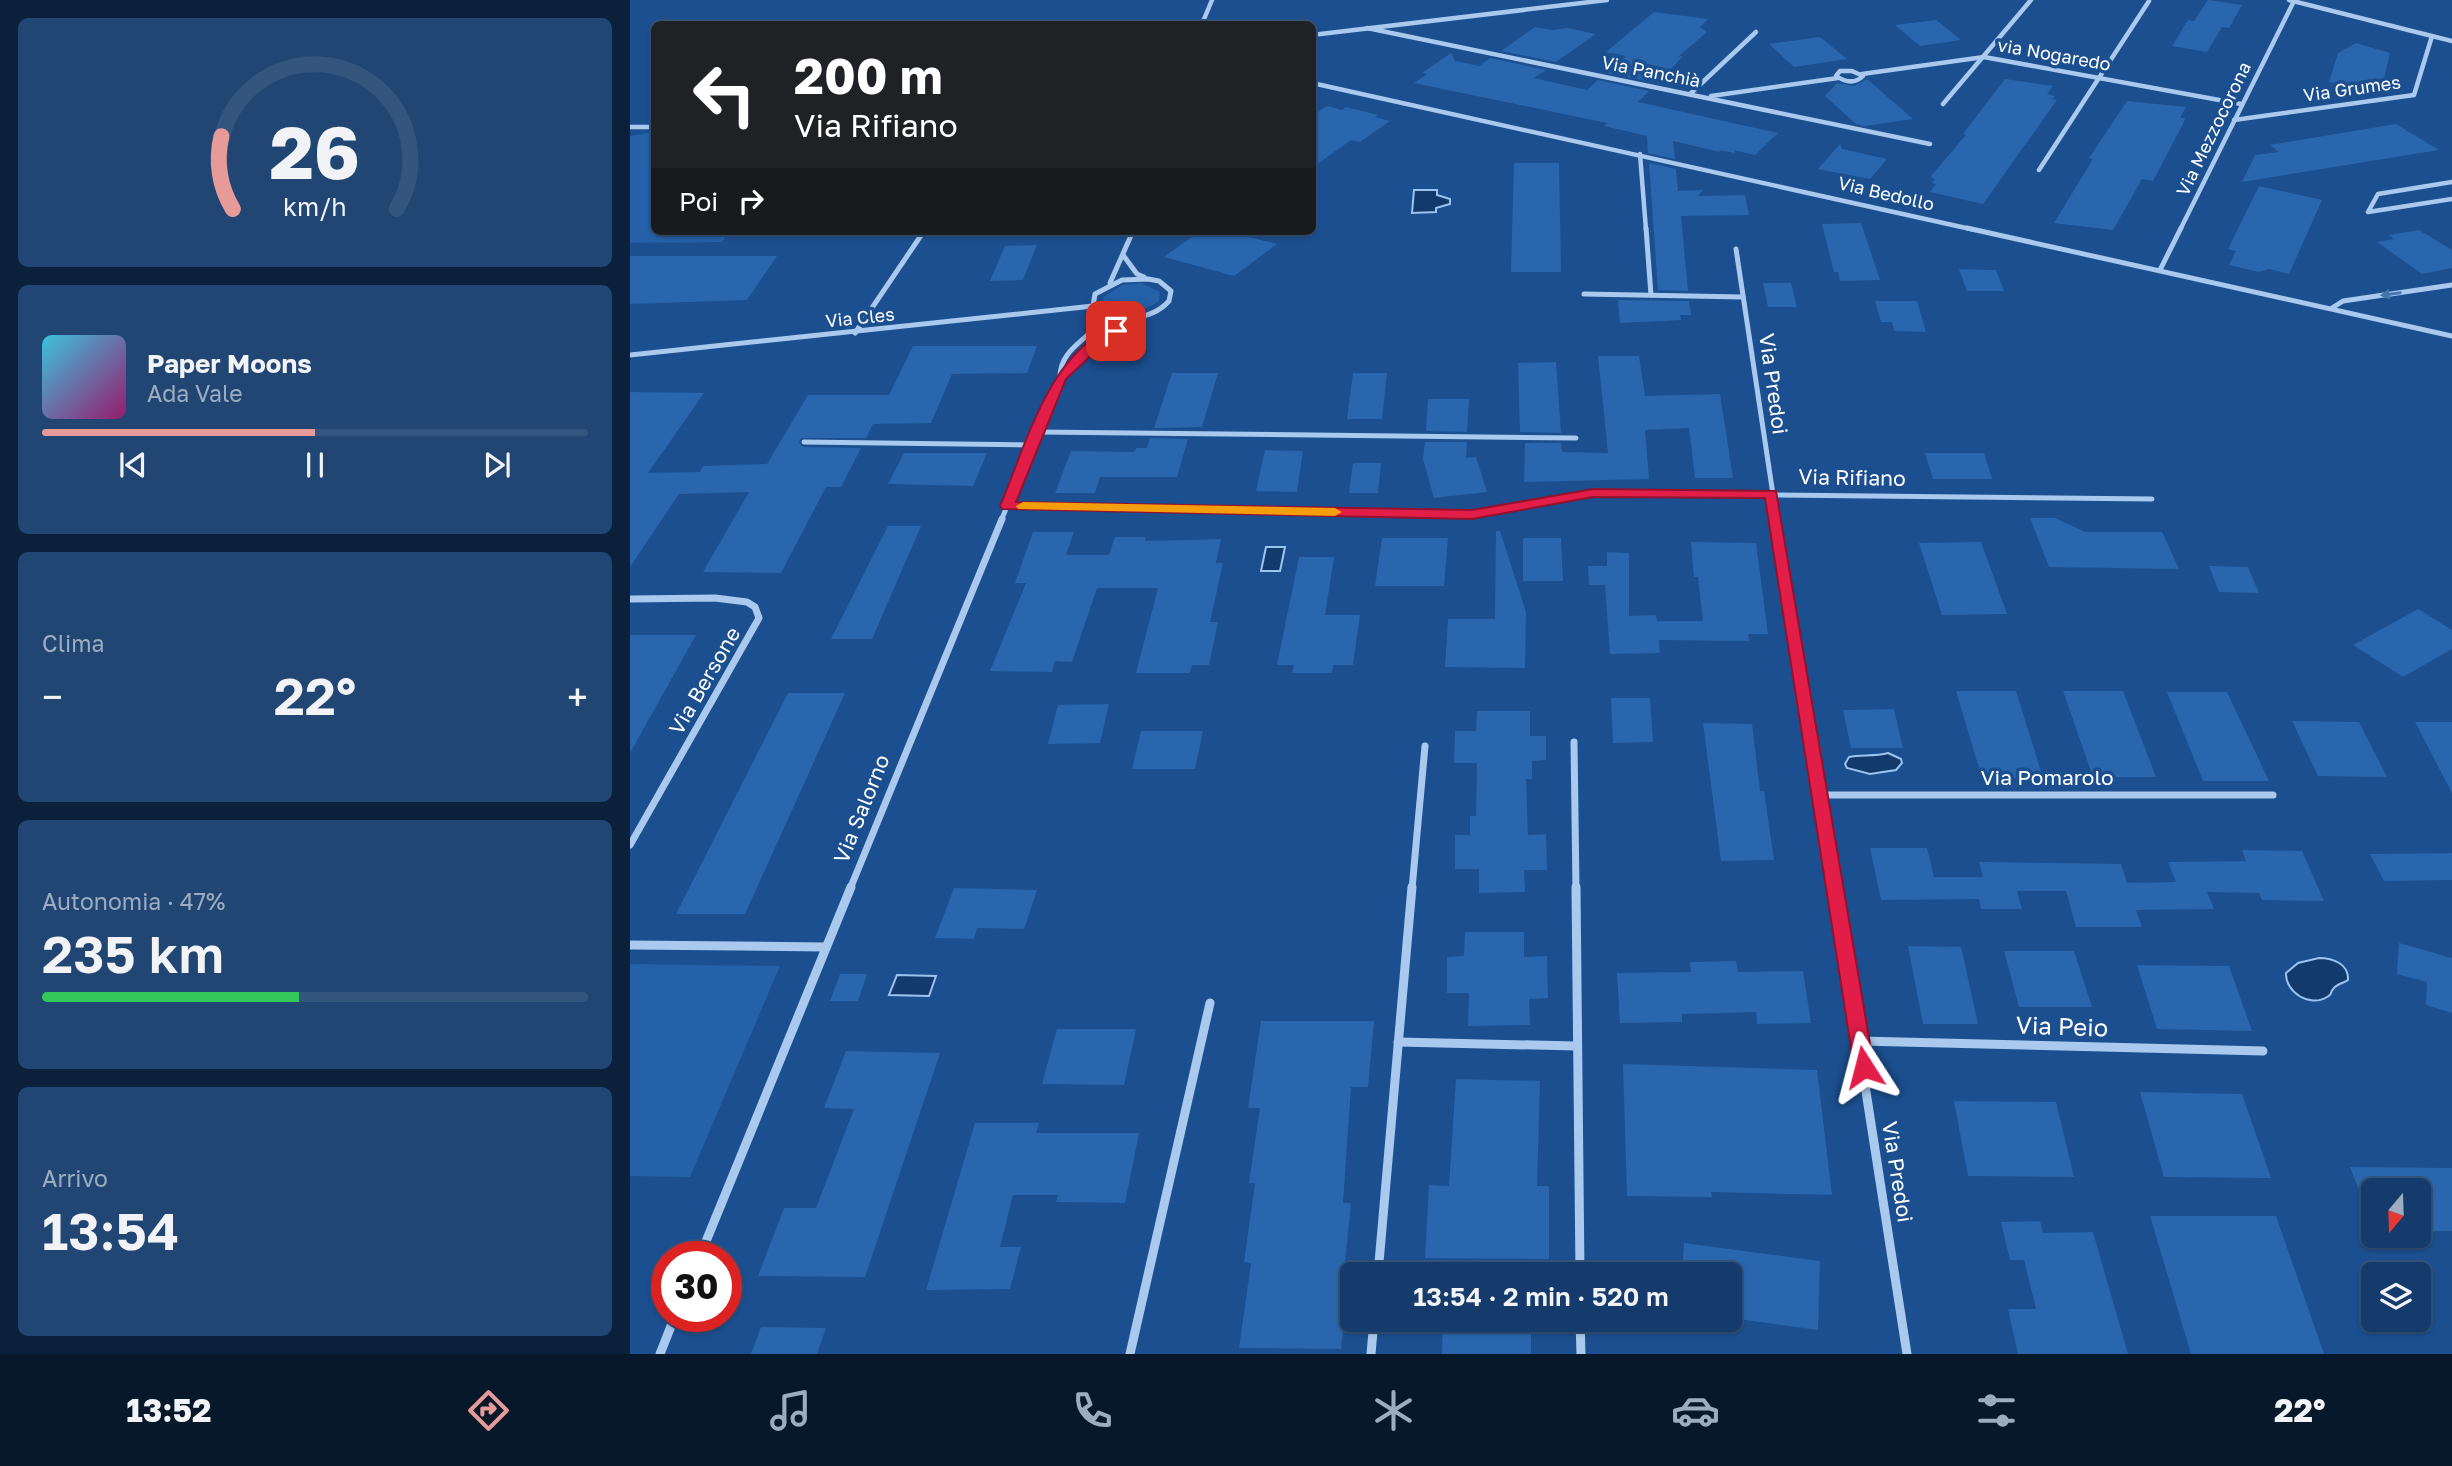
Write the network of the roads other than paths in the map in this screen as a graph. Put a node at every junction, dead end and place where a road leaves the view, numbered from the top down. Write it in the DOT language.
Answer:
graph roads {
  1 [pos="1212,0"];
  2 [pos="1607,0"];
  3 [pos="2031,0"];
  4 [pos="2149,1"];
  5 [pos="2292,1"];
  6 [pos="1203,21"];
  7 [pos="1367,28"];
  8 [pos="1756,32"];
  9 [pos="1316,34"];
  10 [pos="2432,36"];
  11 [pos="2452,41"];
  12 [pos="1984,57"];
  13 [pos="1862,74"];
  14 [pos="2100,77"];
  15 [pos="1838,78"];
  16 [pos="1316,84"];
  17 [pos="1690,94"];
  18 [pos="1706,97"];
  19 [pos="1943,104"];
  20 [pos="2241,104"];
  21 [pos="2234,120"];
  22 [pos="630,127"];
  23 [pos="651,127"];
  24 [pos="1930,144"];
  25 [pos="1640,154"];
  26 [pos="2039,170"];
  27 [pos="2452,182"];
  28 [pos="2452,199"];
  29 [pos="921,235"];
  30 [pos="1131,235"];
  31 [pos="1736,248"];
  32 [pos="1123,255"];
  33 [pos="2160,270"];
  34 [pos="1148,279"];
  35 [pos="1110,283"];
  36 [pos="2452,285"];
  37 [pos="1584,293"];
  38 [pos="1651,295"];
  39 [pos="1743,297"];
  40 [pos="1093,306"];
  41 [pos="2332,308"];
  42 [pos="1099,312"];
  43 [pos="1137,317"];
  44 [pos="855,333"];
  45 [pos="2452,336"];
  46 [pos="630,355"];
  47 [pos="1060,377"];
  48 [pos="1038,432"];
  49 [pos="1576,438"];
  50 [pos="804,442"];
  51 [pos="1032,445"];
  52 [pos="1771,494"];
  53 [pos="2151,499"];
  54 [pos="1007,506"];
  55 [pos="630,599"];
  56 [pos="1574,742"];
  57 [pos="1424,746"];
  58 [pos="1820,795"];
  59 [pos="2273,796"];
  60 [pos="630,845"];
  61 [pos="630,945"];
  62 [pos="825,947"];
  63 [pos="1210,1003"];
  64 [pos="1860,1041"];
  65 [pos="1398,1042"];
  66 [pos="1576,1046"];
  67 [pos="2263,1051"];
  68 [pos="706,1241"];
  69 [pos="1379,1262"];
  70 [pos="1580,1262"];
  71 [pos="669,1332"];
  72 [pos="1373,1332"];
  73 [pos="1580,1332"];
  74 [pos="660,1354"];
  75 [pos="1130,1354"];
  76 [pos="1371,1354"];
  77 [pos="1581,1354"];
  78 [pos="1907,1354"];
  1 -- 6 [label="street"];
  2 -- 7 [label="street"];
  3 -- 12 [label="street"];
  4 -- 14 [label="street"];
  5 -- 10 [label="street"];
  5 -- 20 [label="street, Via Mezzocorona"];
  7 -- 9 [label="street"];
  7 -- 17 [label="street, Via Panchià"];
  8 -- 17 [label="street"];
  10 -- 11 [label="street"];
  10 -- 21 [label="street, Via Grumes"];
  12 -- 13 [label="street, via Nogaredo"];
  12 -- 14 [label="street, via Nogaredo"];
  12 -- 19 [label="street"];
  13 -- 15 [label="street, via Nogaredo"];
  13 -- 15 [label="street, via Nogaredo"];
  14 -- 20 [label="street, via Nogaredo"];
  14 -- 26 [label="street"];
  15 -- 18 [label="street, via Nogaredo"];
  16 -- 25 [label="street, Via Bedollo"];
  17 -- 18 [label="street, Via Panchià"];
  18 -- 24 [label="street, Via Panchià"];
  20 -- 21 [label="street, Via Mezzocorona"];
  21 -- 33 [label="street, Via Mezzocorona"];
  22 -- 23 [label="street"];
  25 -- 33 [label="street, Via Bedollo"];
  25 -- 38 [label="street"];
  27 -- 28 [label="street"];
  29 -- 44 [label="street"];
  30 -- 32 [label="street"];
  31 -- 39 [label="street, Via Predoi"];
  32 -- 34 [label="street"];
  32 -- 35 [label="street"];
  33 -- 41 [label="street, Via Bedollo"];
  34 -- 35 [label="street"];
  34 -- 43 [label="street, Via Salorno"];
  35 -- 40 [label="street"];
  36 -- 41 [label="street, one-way"];
  37 -- 38 [label="street"];
  38 -- 39 [label="street"];
  39 -- 52 [label="street, Via Predoi"];
  40 -- 42 [label="street"];
  40 -- 44 [label="street, Via Cles"];
  41 -- 45 [label="street, Via Bedollo"];
  42 -- 43 [label="street"];
  42 -- 47 [label="street, Via Salorno"];
  43 -- 47 [label="street, Via Salorno"];
  44 -- 46 [label="street, Via Cles"];
  47 -- 48 [label="street, Via Salorno"];
  48 -- 49 [label="street"];
  48 -- 51 [label="street, Via Salorno"];
  50 -- 51 [label="street"];
  51 -- 54 [label="street, Via Salorno"];
  52 -- 53 [label="street, Via Rifiano"];
  52 -- 54 [label="street, Via Rifiano"];
  52 -- 58 [label="street, Via Predoi"];
  54 -- 62 [label="street, Via Salorno"];
  55 -- 60 [label="street, Via Bersone"];
  56 -- 66 [label="street"];
  57 -- 65 [label="street"];
  58 -- 59 [label="street, Via Pomarolo"];
  58 -- 64 [label="street, Via Predoi"];
  61 -- 62 [label="street"];
  62 -- 68 [label="street, Via Salorno"];
  63 -- 75 [label="street"];
  64 -- 67 [label="street, Via Peio"];
  64 -- 78 [label="street, Via Predoi"];
  65 -- 66 [label="street"];
  65 -- 69 [label="street"];
  66 -- 70 [label="street"];
  71 -- 74 [label="street"];
  72 -- 76 [label="street"];
  73 -- 77 [label="street"];
}
